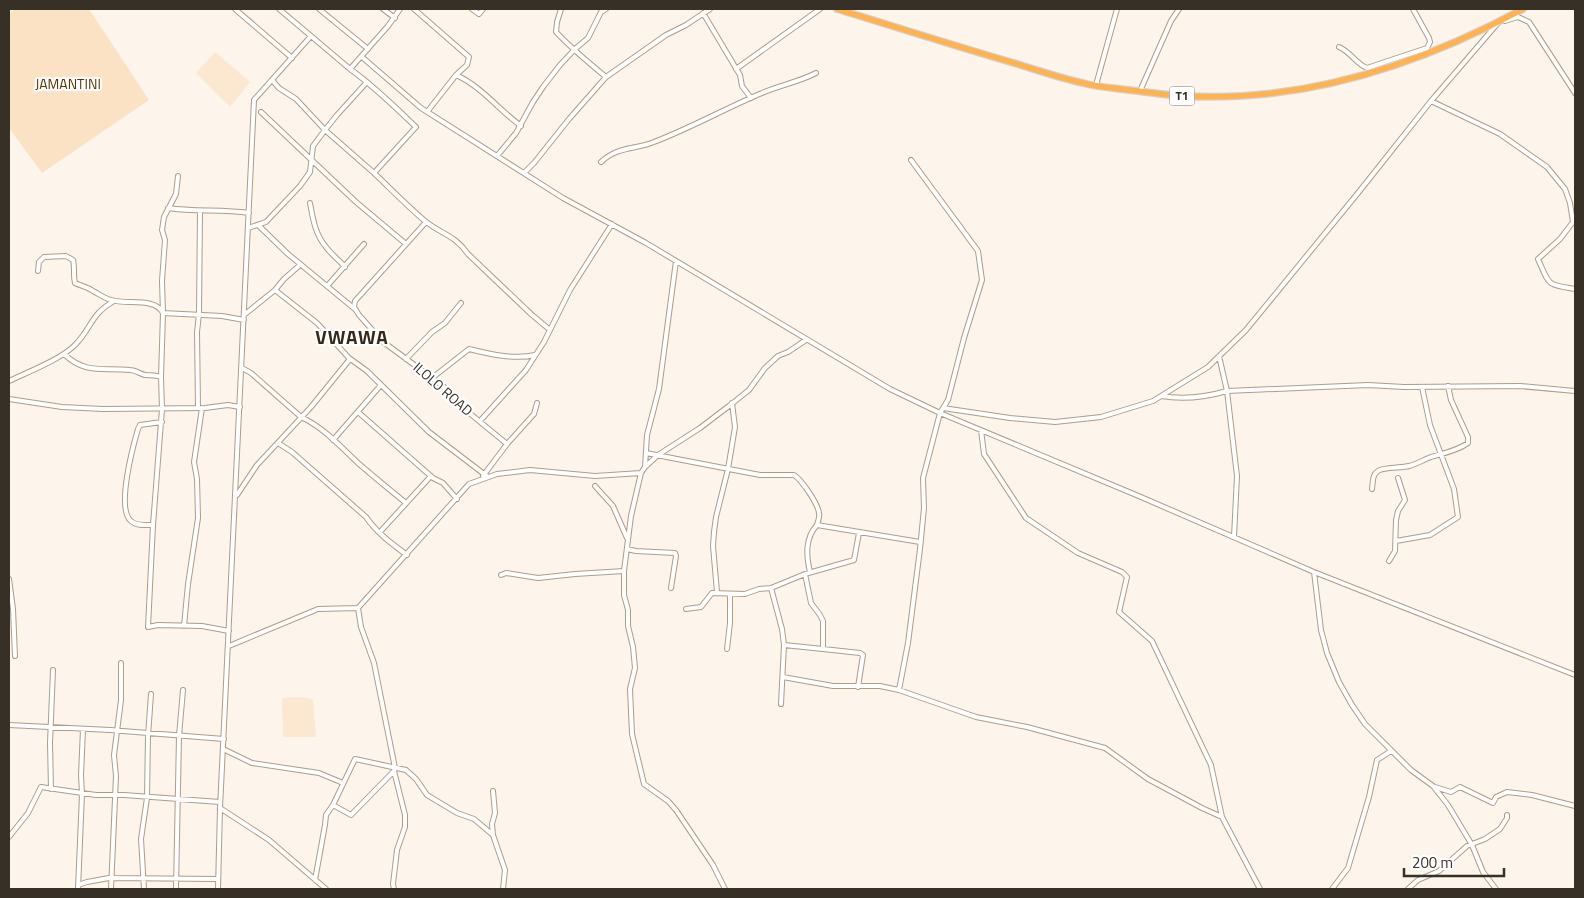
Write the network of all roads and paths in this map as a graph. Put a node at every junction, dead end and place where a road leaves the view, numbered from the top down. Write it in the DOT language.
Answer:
graph roads {
  1 [pos="235,9"];
  2 [pos="280,9"];
  3 [pos="319,9"];
  4 [pos="383,9"];
  5 [pos="400,9"];
  6 [pos="414,9"];
  7 [pos="472,9"];
  8 [pos="483,9"];
  9 [pos="562,9"];
  10 [pos="606,9"];
  11 [pos="710,9"];
  12 [pos="820,9"];
  13 [pos="837,9"];
  14 [pos="1116,9"];
  15 [pos="1179,9"];
  16 [pos="1413,9"];
  17 [pos="1523,9"];
  18 [pos="703,13"];
  19 [pos="394,18"];
  20 [pos="1500,21"];
  21 [pos="1494,27"];
  22 [pos="311,36"];
  23 [pos="1339,46"];
  24 [pos="368,49"];
  25 [pos="573,50"];
  26 [pos="362,57"];
  27 [pos="292,58"];
  28 [pos="350,69"];
  29 [pos="736,69"];
  30 [pos="816,73"];
  31 [pos="456,75"];
  32 [pos="606,77"];
  33 [pos="272,80"];
  34 [pos="367,82"];
  35 [pos="1096,85"];
  36 [pos="1140,91"];
  37 [pos="1575,93"];
  38 [pos="751,98"];
  39 [pos="1431,101"];
  40 [pos="261,112"];
  41 [pos="427,112"];
  42 [pos="521,126"];
  43 [pos="325,130"];
  44 [pos="312,148"];
  45 [pos="303,153"];
  46 [pos="497,156"];
  47 [pos="911,160"];
  48 [pos="312,162"];
  49 [pos="600,162"];
  50 [pos="374,172"];
  51 [pos="524,173"];
  52 [pos="178,176"];
  53 [pos="310,203"];
  54 [pos="168,208"];
  55 [pos="200,211"];
  56 [pos="249,213"];
  57 [pos="426,222"];
  58 [pos="1573,222"];
  59 [pos="612,224"];
  60 [pos="258,225"];
  61 [pos="1575,227"];
  62 [pos="248,228"];
  63 [pos="364,244"];
  64 [pos="406,244"];
  65 [pos="676,261"];
  66 [pos="300,265"];
  67 [pos="345,267"];
  68 [pos="38,271"];
  69 [pos="328,286"];
  70 [pos="1575,289"];
  71 [pos="275,290"];
  72 [pos="115,301"];
  73 [pos="461,303"];
  74 [pos="356,311"];
  75 [pos="163,313"];
  76 [pos="199,314"];
  77 [pos="244,318"];
  78 [pos="550,330"];
  79 [pos="806,340"];
  80 [pos="64,354"];
  81 [pos="535,355"];
  82 [pos="1219,356"];
  83 [pos="350,359"];
  84 [pos="406,359"];
  85 [pos="242,368"];
  86 [pos="160,377"];
  87 [pos="432,378"];
  88 [pos="9,381"];
  89 [pos="382,385"];
  90 [pos="1422,386"];
  91 [pos="1448,386"];
  92 [pos="1227,391"];
  93 [pos="1575,391"];
  94 [pos="1161,396"];
  95 [pos="9,399"];
  96 [pos="537,403"];
  97 [pos="732,403"];
  98 [pos="240,407"];
  99 [pos="200,408"];
  100 [pos="943,408"];
  101 [pos="162,409"];
  102 [pos="358,412"];
  103 [pos="940,414"];
  104 [pos="301,417"];
  105 [pos="480,421"];
  106 [pos="162,422"];
  107 [pos="981,430"];
  108 [pos="333,440"];
  109 [pos="278,443"];
  110 [pos="507,444"];
  111 [pos="646,453"];
  112 [pos="1441,454"];
  113 [pos="658,455"];
  114 [pos="645,467"];
  115 [pos="728,468"];
  116 [pos="641,473"];
  117 [pos="431,476"];
  118 [pos="486,476"];
  119 [pos="1398,478"];
  120 [pos="595,486"];
  121 [pos="1372,489"];
  122 [pos="236,496"];
  123 [pos="457,498"];
  124 [pos="406,503"];
  125 [pos="154,525"];
  126 [pos="817,525"];
  127 [pos="380,532"];
  128 [pos="859,533"];
  129 [pos="1234,537"];
  130 [pos="628,540"];
  131 [pos="1396,541"];
  132 [pos="920,542"];
  133 [pos="627,549"];
  134 [pos="407,555"];
  135 [pos="1389,561"];
  136 [pos="624,571"];
  137 [pos="1314,572"];
  138 [pos="807,573"];
  139 [pos="501,575"];
  140 [pos="9,579"];
  141 [pos="671,588"];
  142 [pos="771,588"];
  143 [pos="717,592"];
  144 [pos="730,594"];
  145 [pos="358,608"];
  146 [pos="686,609"];
  147 [pos="184,626"];
  148 [pos="229,631"];
  149 [pos="784,645"];
  150 [pos="229,646"];
  151 [pos="727,648"];
  152 [pos="823,649"];
  153 [pos="16,656"];
  154 [pos="121,663"];
  155 [pos="54,670"];
  156 [pos="1575,675"];
  157 [pos="783,677"];
  158 [pos="858,687"];
  159 [pos="183,690"];
  160 [pos="900,690"];
  161 [pos="151,694"];
  162 [pos="781,704"];
  163 [pos="9,725"];
  164 [pos="51,727"];
  165 [pos="83,729"];
  166 [pos="116,731"];
  167 [pos="148,733"];
  168 [pos="179,736"];
  169 [pos="224,739"];
  170 [pos="223,749"];
  171 [pos="1391,751"];
  172 [pos="395,769"];
  173 [pos="343,783"];
  174 [pos="1433,786"];
  175 [pos="51,790"];
  176 [pos="493,791"];
  177 [pos="82,794"];
  178 [pos="114,795"];
  179 [pos="147,798"];
  180 [pos="178,799"];
  181 [pos="220,802"];
  182 [pos="333,805"];
  183 [pos="1575,806"];
  184 [pos="220,808"];
  185 [pos="1507,815"];
  186 [pos="1222,817"];
  187 [pos="493,835"];
  188 [pos="9,836"];
  189 [pos="1472,845"];
  190 [pos="112,878"];
  191 [pos="144,878"];
  192 [pos="177,879"];
  193 [pos="218,879"];
  194 [pos="315,880"];
  195 [pos="78,887"];
  196 [pos="111,889"];
  197 [pos="144,889"];
  198 [pos="176,889"];
  199 [pos="218,889"];
  200 [pos="326,889"];
  201 [pos="394,889"];
  202 [pos="503,889"];
  203 [pos="725,889"];
  204 [pos="1260,889"];
  205 [pos="1332,889"];
  206 [pos="1408,889"];
  207 [pos="1496,889"];
  1 -- 27 [label="street"];
  2 -- 22 [label="street"];
  3 -- 24 [label="street"];
  4 -- 19 [label="street"];
  5 -- 19 [label="street"];
  6 -- 31 [label="street"];
  7 -- 8 [label="street"];
  9 -- 25 [label="street"];
  10 -- 25 [label="street"];
  11 -- 18 [label="street"];
  12 -- 29 [label="street"];
  13 -- 35 [label="highway, T1"];
  14 -- 35 [label="street"];
  15 -- 36 [label="street"];
  16 -- 23 [label="street"];
  17 -- 20 [label="highway, T1"];
  18 -- 29 [label="street"];
  18 -- 32 [label="street"];
  19 -- 24 [label="street"];
  20 -- 21 [label="street"];
  20 -- 36 [label="highway, T1"];
  21 -- 37 [label="street"];
  21 -- 39 [label="street"];
  22 -- 27 [label="street"];
  22 -- 28 [label="street"];
  24 -- 26 [label="street"];
  25 -- 32 [label="street"];
  25 -- 42 [label="street"];
  26 -- 28 [label="street"];
  26 -- 41 [label="street"];
  27 -- 33 [label="street"];
  28 -- 34 [label="street"];
  29 -- 38 [label="street"];
  30 -- 38 [label="street"];
  31 -- 41 [label="street"];
  31 -- 42 [label="street"];
  32 -- 51 [label="street"];
  33 -- 43 [label="street"];
  33 -- 56 [label="street"];
  34 -- 43 [label="street"];
  34 -- 50 [label="street"];
  35 -- 36 [label="highway, T1"];
  38 -- 49 [label="street"];
  39 -- 58 [label="street"];
  39 -- 82 [label="street"];
  40 -- 45 [label="street"];
  41 -- 46 [label="street"];
  42 -- 46 [label="street"];
  43 -- 44 [label="street"];
  43 -- 50 [label="street"];
  44 -- 45 [label="street"];
  44 -- 48 [label="street"];
  45 -- 48 [label="street"];
  46 -- 51 [label="street"];
  47 -- 100 [label="street"];
  48 -- 60 [label="street"];
  48 -- 64 [label="street"];
  50 -- 57 [label="street"];
  51 -- 59 [label="street"];
  52 -- 54 [label="street"];
  53 -- 67 [label="street"];
  54 -- 55 [label="street"];
  54 -- 75 [label="street"];
  55 -- 56 [label="street"];
  55 -- 76 [label="street"];
  56 -- 62 [label="street"];
  57 -- 64 [label="street"];
  57 -- 78 [label="street"];
  58 -- 61 [label="street"];
  58 -- 70 [label="street"];
  59 -- 65 [label="street"];
  59 -- 78 [label="street"];
  60 -- 62 [label="street"];
  60 -- 66 [label="street, ILOLO ROAD"];
  62 -- 77 [label="street"];
  63 -- 67 [label="street"];
  64 -- 74 [label="street"];
  65 -- 79 [label="street"];
  65 -- 111 [label="street"];
  66 -- 69 [label="street, ILOLO ROAD"];
  66 -- 71 [label="street"];
  67 -- 69 [label="street"];
  68 -- 72 [label="street"];
  69 -- 74 [label="street, ILOLO ROAD"];
  71 -- 77 [label="street"];
  71 -- 83 [label="street"];
  72 -- 75 [label="street"];
  72 -- 80 [label="street"];
  73 -- 84 [label="street"];
  74 -- 84 [label="street, ILOLO ROAD"];
  75 -- 76 [label="street"];
  75 -- 86 [label="street"];
  76 -- 77 [label="street"];
  76 -- 99 [label="street"];
  77 -- 85 [label="street"];
  78 -- 81 [label="street"];
  79 -- 97 [label="street"];
  79 -- 103 [label="street"];
  80 -- 86 [label="street"];
  80 -- 88 [label="street"];
  81 -- 87 [label="street"];
  81 -- 105 [label="street"];
  82 -- 92 [label="street"];
  82 -- 94 [label="street"];
  83 -- 89 [label="street"];
  83 -- 104 [label="street"];
  84 -- 87 [label="street, ILOLO ROAD"];
  85 -- 98 [label="street"];
  85 -- 104 [label="street"];
  86 -- 101 [label="street"];
  87 -- 105 [label="street, ILOLO ROAD"];
  89 -- 102 [label="street"];
  89 -- 118 [label="street"];
  90 -- 91 [label="street"];
  90 -- 92 [label="street"];
  90 -- 112 [label="street"];
  91 -- 93 [label="street"];
  91 -- 112 [label="street"];
  92 -- 94 [label="street"];
  92 -- 129 [label="street"];
  94 -- 100 [label="street"];
  95 -- 101 [label="street"];
  96 -- 110 [label="street"];
  97 -- 113 [label="street"];
  97 -- 115 [label="street"];
  98 -- 99 [label="street"];
  98 -- 122 [label="street"];
  99 -- 101 [label="street"];
  99 -- 147 [label="street"];
  100 -- 103 [label="street"];
  101 -- 106 [label="street"];
  102 -- 108 [label="street"];
  102 -- 117 [label="street"];
  103 -- 107 [label="street"];
  103 -- 132 [label="street"];
  104 -- 108 [label="street"];
  104 -- 109 [label="street"];
  105 -- 110 [label="street, ILOLO ROAD"];
  106 -- 125 [label="street"];
  106 -- 125 [label="street"];
  107 -- 129 [label="street"];
  107 -- 186 [label="street"];
  108 -- 124 [label="street"];
  109 -- 122 [label="street"];
  109 -- 127 [label="street"];
  110 -- 118 [label="street"];
  111 -- 113 [label="street"];
  111 -- 114 [label="street"];
  112 -- 121 [label="street"];
  112 -- 131 [label="street"];
  113 -- 114 [label="street"];
  113 -- 115 [label="street"];
  114 -- 116 [label="street"];
  115 -- 126 [label="street"];
  115 -- 143 [label="street"];
  116 -- 118 [label="street"];
  116 -- 130 [label="street"];
  117 -- 123 [label="street"];
  117 -- 124 [label="street"];
  118 -- 123 [label="street"];
  119 -- 131 [label="street"];
  120 -- 130 [label="street"];
  122 -- 148 [label="street"];
  123 -- 134 [label="street"];
  124 -- 127 [label="street"];
  125 -- 147 [label="street"];
  126 -- 128 [label="street"];
  126 -- 138 [label="street"];
  127 -- 134 [label="street"];
  128 -- 132 [label="street"];
  128 -- 138 [label="street"];
  129 -- 137 [label="street"];
  130 -- 133 [label="street"];
  131 -- 135 [label="street"];
  132 -- 160 [label="street"];
  133 -- 136 [label="street"];
  133 -- 141 [label="street"];
  134 -- 145 [label="street"];
  136 -- 139 [label="street"];
  136 -- 203 [label="street"];
  137 -- 156 [label="street"];
  137 -- 171 [label="street"];
  138 -- 142 [label="street"];
  138 -- 152 [label="street"];
  140 -- 153 [label="street"];
  142 -- 144 [label="street"];
  142 -- 149 [label="street"];
  143 -- 144 [label="street"];
  143 -- 146 [label="street"];
  144 -- 151 [label="street"];
  145 -- 150 [label="street"];
  145 -- 172 [label="street"];
  147 -- 148 [label="street"];
  148 -- 150 [label="street"];
  149 -- 152 [label="street"];
  149 -- 157 [label="street"];
  150 -- 169 [label="street"];
  152 -- 158 [label="street"];
  154 -- 166 [label="street"];
  155 -- 164 [label="street"];
  157 -- 158 [label="street"];
  157 -- 162 [label="street"];
  158 -- 160 [label="street"];
  159 -- 168 [label="street"];
  160 -- 186 [label="street"];
  161 -- 167 [label="street"];
  163 -- 164 [label="street"];
  164 -- 165 [label="street"];
  164 -- 175 [label="street"];
  165 -- 166 [label="street"];
  165 -- 177 [label="street"];
  166 -- 167 [label="street"];
  166 -- 178 [label="street"];
  167 -- 168 [label="street"];
  167 -- 179 [label="street"];
  168 -- 169 [label="street"];
  168 -- 180 [label="street"];
  169 -- 170 [label="street"];
  170 -- 173 [label="street"];
  170 -- 181 [label="street"];
  171 -- 174 [label="street"];
  171 -- 205 [label="street"];
  172 -- 173 [label="street"];
  172 -- 182 [label="street"];
  172 -- 187 [label="street"];
  172 -- 201 [label="street"];
  173 -- 182 [label="street"];
  174 -- 183 [label="street"];
  174 -- 189 [label="street"];
  175 -- 177 [label="street"];
  175 -- 188 [label="street"];
  176 -- 187 [label="street"];
  177 -- 178 [label="street"];
  177 -- 195 [label="street"];
  178 -- 179 [label="street"];
  178 -- 190 [label="street"];
  179 -- 180 [label="street"];
  179 -- 191 [label="street"];
  180 -- 181 [label="street"];
  180 -- 192 [label="street"];
  181 -- 184 [label="street"];
  182 -- 194 [label="street"];
  184 -- 193 [label="street"];
  184 -- 194 [label="street"];
  185 -- 189 [label="street"];
  186 -- 204 [label="street"];
  187 -- 202 [label="street"];
  189 -- 206 [label="street"];
  189 -- 207 [label="street"];
  190 -- 191 [label="street"];
  190 -- 195 [label="street"];
  190 -- 196 [label="street"];
  191 -- 192 [label="street"];
  191 -- 197 [label="street"];
  192 -- 193 [label="street"];
  192 -- 198 [label="street"];
  193 -- 199 [label="street"];
  194 -- 200 [label="street"];
}
